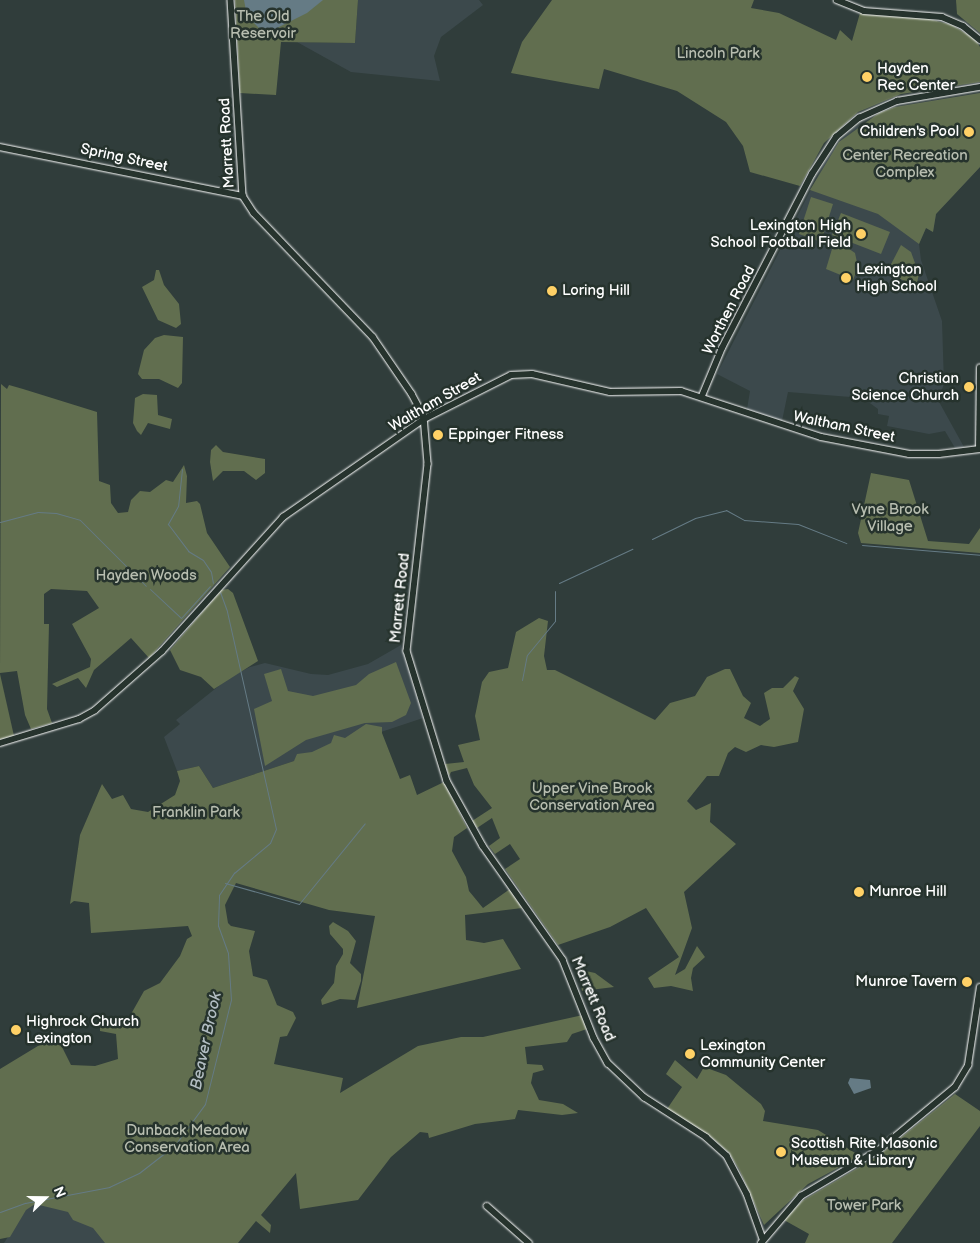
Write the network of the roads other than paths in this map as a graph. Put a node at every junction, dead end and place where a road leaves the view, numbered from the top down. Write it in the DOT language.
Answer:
graph roads {
  1 [pos="231,0"];
  2 [pos="837,0"];
  3 [pos="980,40"];
  4 [pos="980,87"];
  5 [pos="0,147"];
  6 [pos="243,196"];
  7 [pos="980,368"];
  8 [pos="702,396"];
  9 [pos="424,419"];
  10 [pos="980,449"];
  11 [pos="0,743"];
  12 [pos="980,987"];
  13 [pos="487,1206"];
  14 [pos="762,1241"];
  15 [pos="529,1243"];
  1 -- 6 [label="main road, Marrett Road"];
  2 -- 3 [label="main road"];
  4 -- 8 [label="main road, Worthen Road"];
  5 -- 6 [label="main road, Spring Street"];
  6 -- 9 [label="main road, Marrett Road"];
  7 -- 10 [label="main road"];
  8 -- 9 [label="main road, Waltham Street"];
  8 -- 10 [label="main road, Waltham Street"];
  9 -- 11 [label="main road, Waltham Street"];
  9 -- 14 [label="main road, Marrett Road"];
  12 -- 14 [label="main road"];
  13 -- 15 [label="main road"];
}
